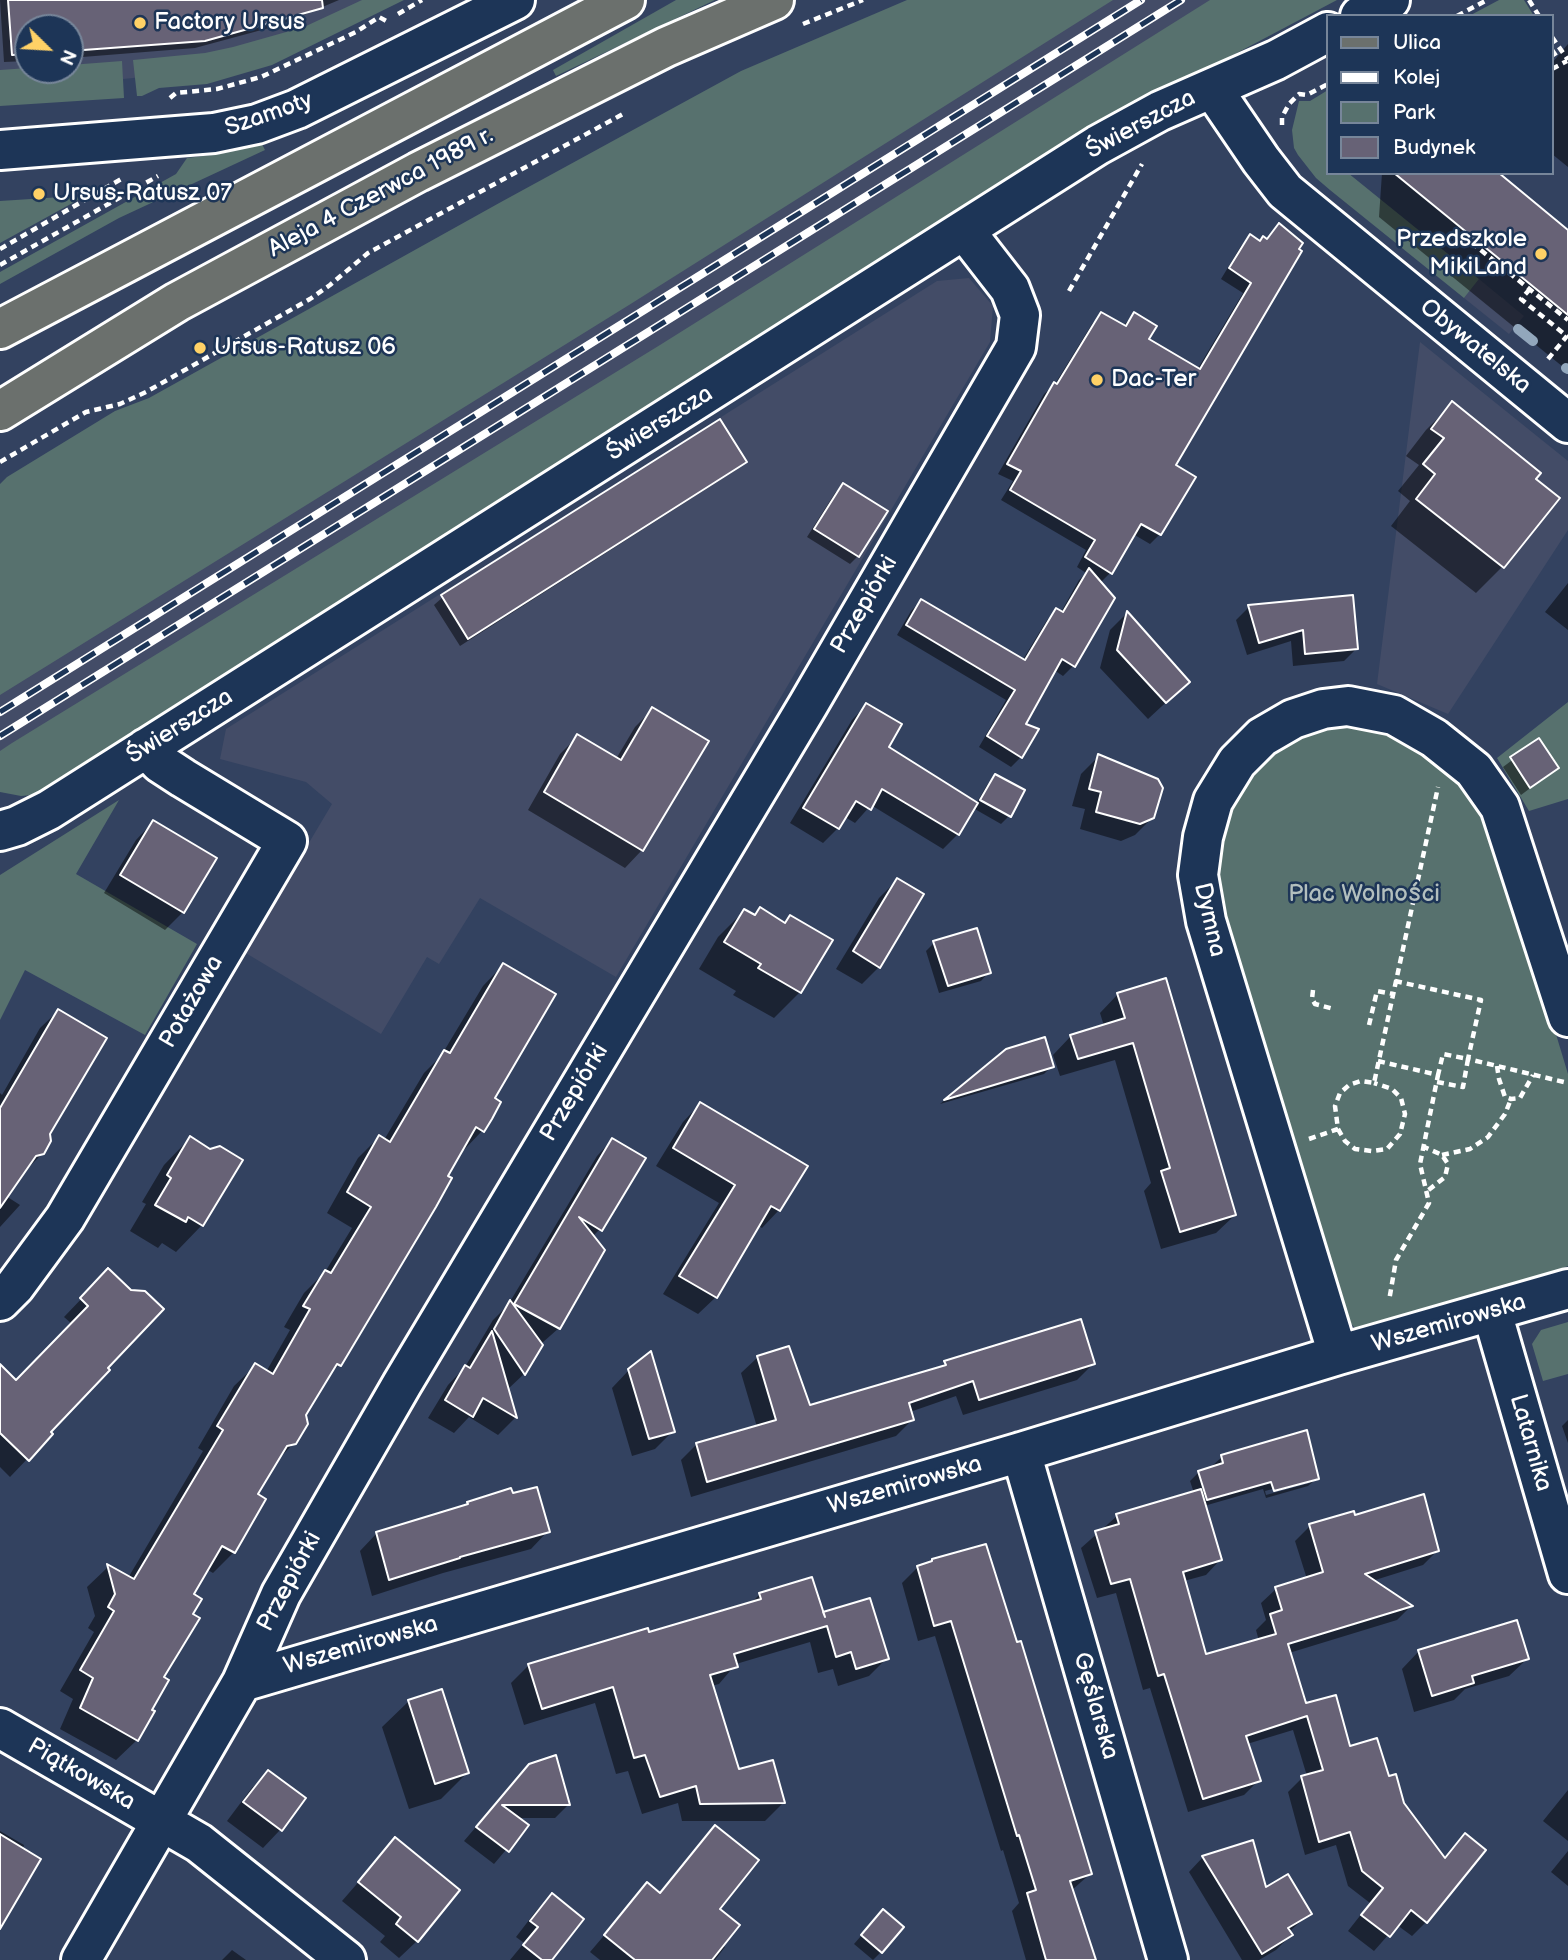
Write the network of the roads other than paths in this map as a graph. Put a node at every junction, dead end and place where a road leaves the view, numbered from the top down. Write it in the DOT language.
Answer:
graph roads {
  1 [pos="515,0"];
  2 [pos="625,0"];
  3 [pos="1390,0"];
  4 [pos="788,13"];
  5 [pos="1364,14"];
  6 [pos="1326,33"];
  7 [pos="1212,88"];
  8 [pos="0,150"];
  9 [pos="965,231"];
  10 [pos="0,329"];
  11 [pos="0,411"];
  12 [pos="1568,423"];
  13 [pos="146,748"];
  14 [pos="0,831"];
  15 [pos="1568,1017"];
  16 [pos="1568,1289"];
  17 [pos="0,1301"];
  18 [pos="1492,1312"];
  19 [pos="1338,1356"];
  20 [pos="1021,1452"];
  21 [pos="1568,1574"];
  22 [pos="242,1682"];
  23 [pos="0,1728"];
  24 [pos="162,1822"];
  25 [pos="80,1960"];
  26 [pos="346,1960"];
  27 [pos="1168,1960"];
  1 -- 8 [label="street, Szamoty"];
  2 -- 10 [label="main road"];
  3 -- 5 [label="street"];
  4 -- 11 [label="main road, Aleja 4 Czerwca 1989 r."];
  6 -- 7 [label="street, Świerszcza"];
  7 -- 9 [label="street, Świerszcza"];
  7 -- 12 [label="street, Obywatelska"];
  9 -- 13 [label="street, Świerszcza"];
  9 -- 22 [label="street, Przepiórki"];
  13 -- 14 [label="street, Świerszcza"];
  13 -- 17 [label="street, Potażowa"];
  15 -- 19 [label="street, Dymna"];
  16 -- 18 [label="street, Wszemirowska"];
  18 -- 19 [label="street, Wszemirowska"];
  18 -- 21 [label="street, Latarnika"];
  19 -- 20 [label="street, Wszemirowska"];
  20 -- 22 [label="street, Wszemirowska"];
  20 -- 27 [label="street, Gęślarska"];
  22 -- 24 [label="street, Przepiórki"];
  23 -- 24 [label="street, Piątkowska"];
  24 -- 25 [label="street, Przepiórki"];
  24 -- 26 [label="street, Piątkowska"];
}
